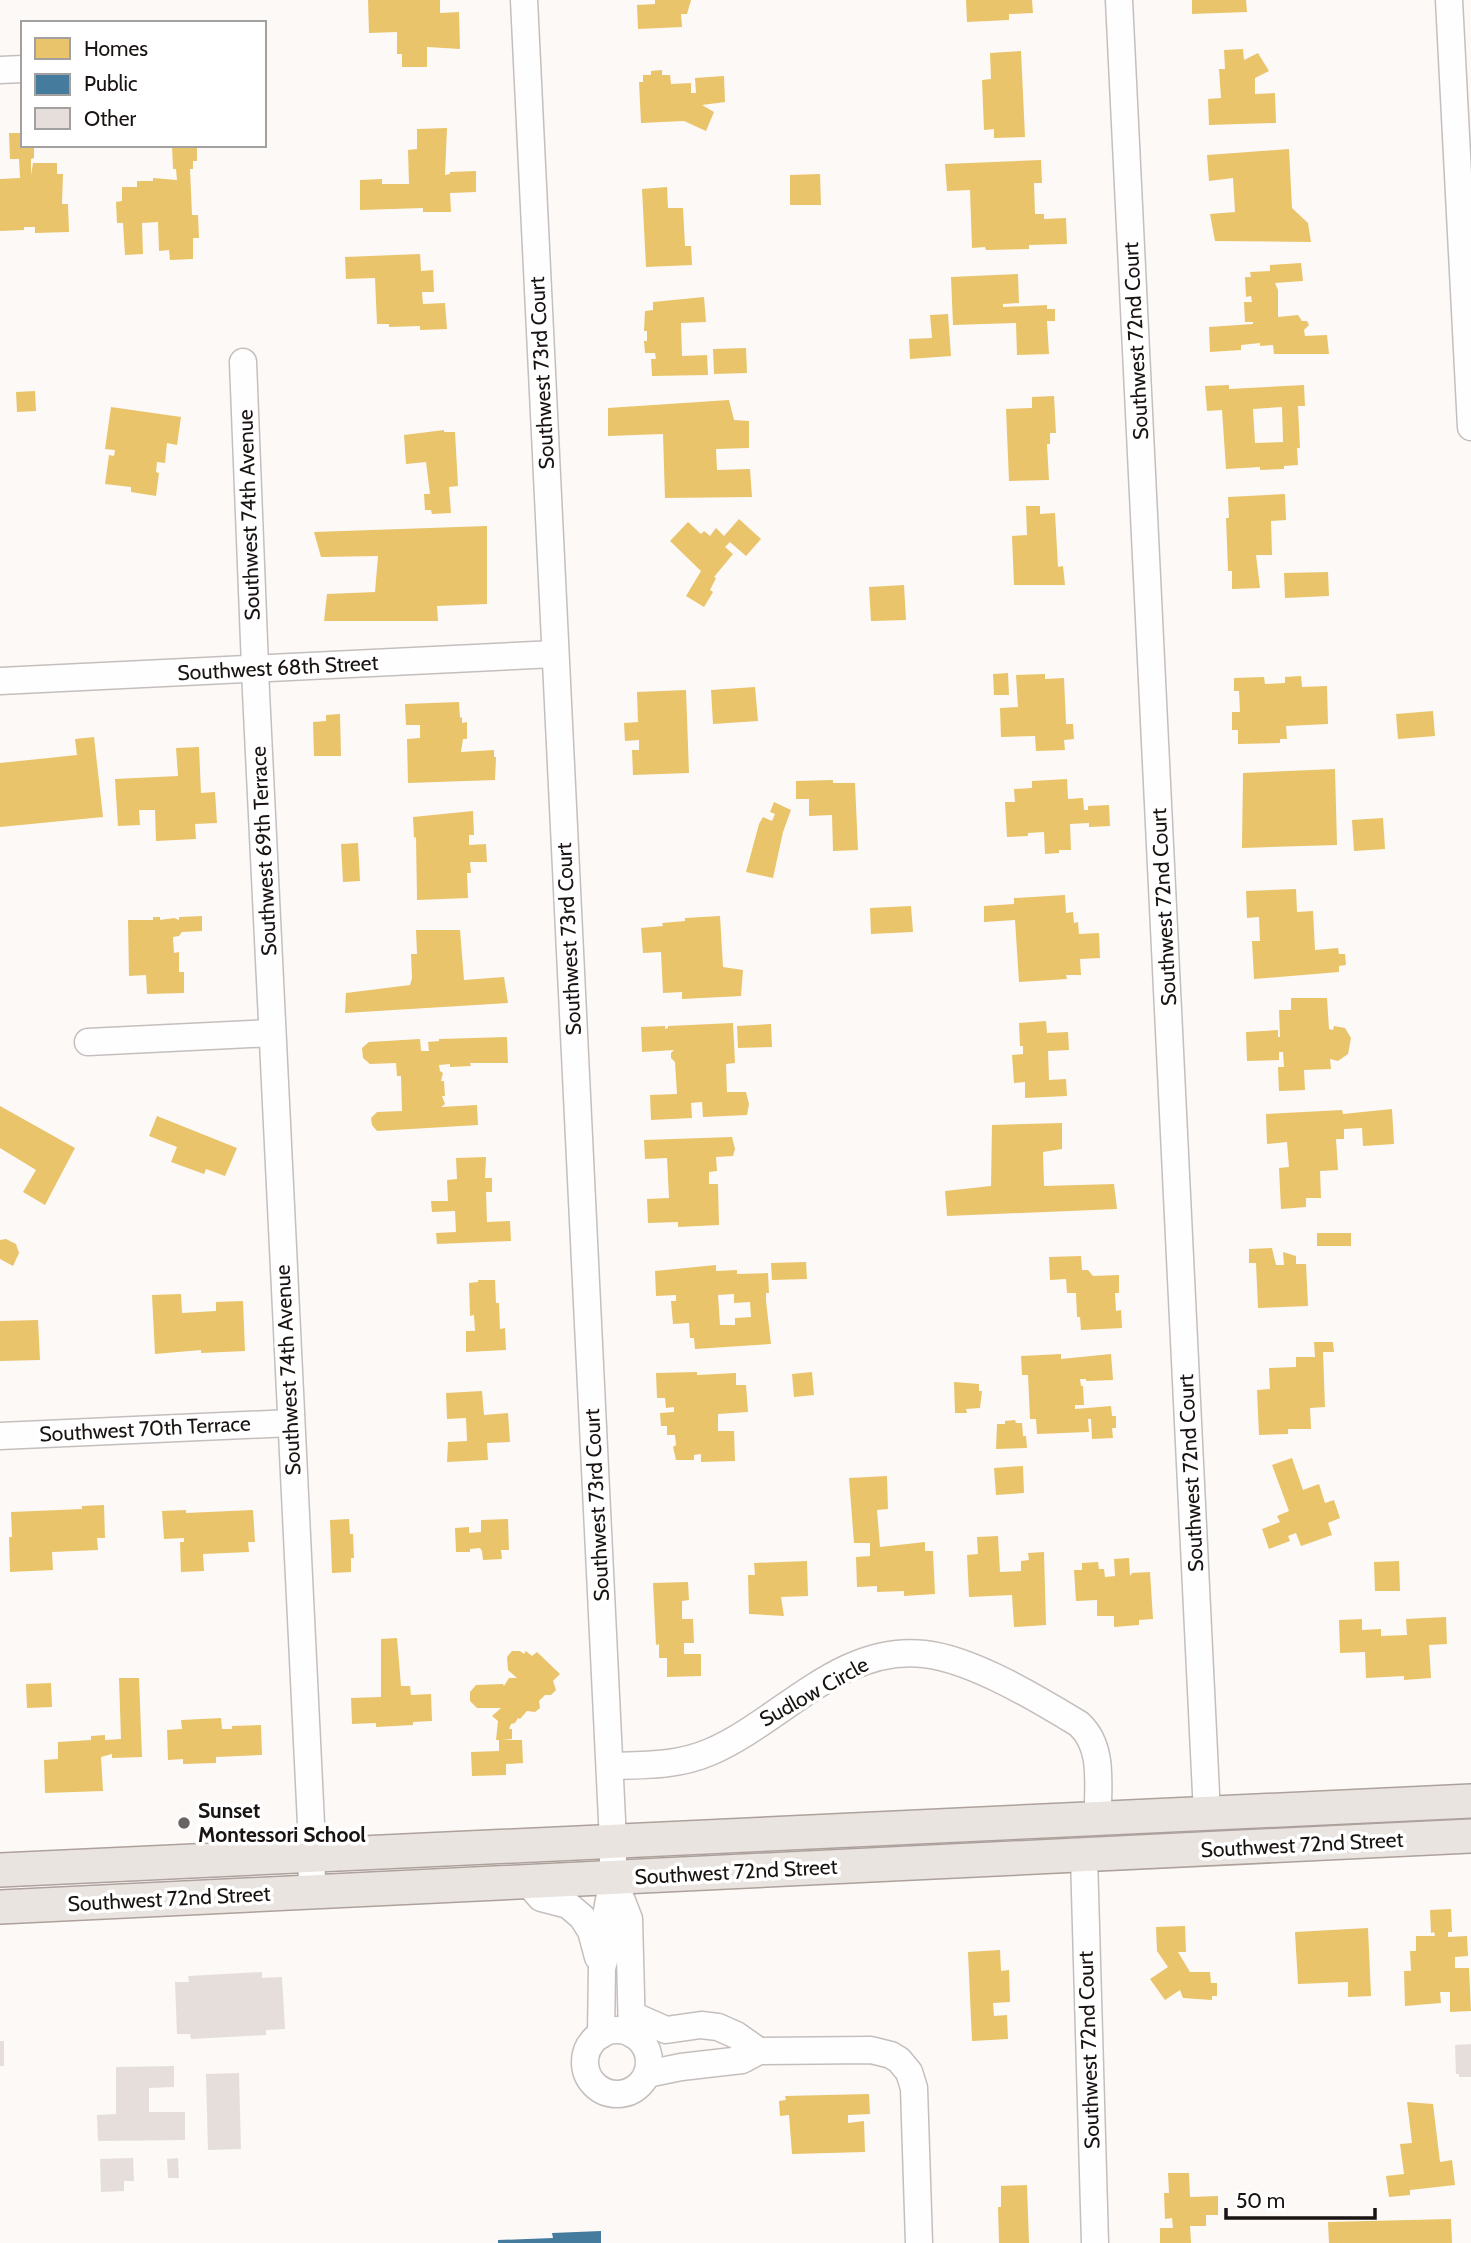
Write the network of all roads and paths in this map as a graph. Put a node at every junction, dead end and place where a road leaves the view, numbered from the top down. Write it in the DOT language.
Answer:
graph roads {
  1 [pos="524,0"];
  2 [pos="1119,0"];
  3 [pos="1457,6"];
  4 [pos="0,69"];
  5 [pos="21,69"];
  6 [pos="243,362"];
  7 [pos="1471,427"];
  8 [pos="555,654"];
  9 [pos="255,669"];
  10 [pos="0,681"];
  11 [pos="272,1033"];
  12 [pos="88,1041"];
  13 [pos="291,1423"];
  14 [pos="0,1436"];
  15 [pos="610,1766"];
  16 [pos="1471,1801"];
  17 [pos="1207,1814"];
  18 [pos="1098,1818"];
  19 [pos="1471,1836"];
  20 [pos="613,1841"];
  21 [pos="311,1855"];
  22 [pos="1084,1857"];
  23 [pos="1047,1858"];
  24 [pos="39,1868"];
  25 [pos="0,1870"];
  26 [pos="613,1878"];
  27 [pos="527,1882"];
  28 [pos="312,1892"];
  29 [pos="42,1905"];
  30 [pos="0,1907"];
  31 [pos="602,1968"];
  32 [pos="632,2025"];
  33 [pos="720,2028"];
  34 [pos="601,2035"];
  35 [pos="759,2051"];
  36 [pos="722,2062"];
  37 [pos="647,2074"];
  38 [pos="919,2243"];
  39 [pos="1095,2243"];
  1 -- 8 [label="street, Southwest 73rd Court"];
  2 -- 17 [label="street, Southwest 72nd Court"];
  3 -- 7 [label="street"];
  4 -- 5 [label="street"];
  6 -- 9 [label="street, Southwest 74th Avenue"];
  8 -- 9 [label="street, Southwest 68th Street"];
  8 -- 15 [label="street, Southwest 73rd Court"];
  9 -- 10 [label="street, Southwest 68th Street"];
  9 -- 11 [label="street, Southwest 69th Terrace"];
  11 -- 12 [label="street"];
  11 -- 13 [label="street, Southwest 74th Avenue"];
  13 -- 14 [label="street, Southwest 70th Terrace"];
  13 -- 21 [label="street, Southwest 74th Avenue"];
  15 -- 18 [label="street, Sudlow Circle"];
  15 -- 20 [label="street, Southwest 73rd Court"];
  16 -- 17 [label="main road, Southwest 72nd Street"];
  17 -- 18 [label="main road, Southwest 72nd Street"];
  18 -- 20 [label="main road, Southwest 72nd Street"];
  18 -- 23 [label="main road"];
  19 -- 22 [label="main road, Southwest 72nd Street"];
  20 -- 21 [label="main road, Southwest 72nd Street"];
  20 -- 26 [label="street, Southwest 73rd Court"];
  21 -- 24 [label="main road, Southwest 72nd Street"];
  21 -- 28 [label="street, Southwest 74th Avenue"];
  22 -- 23 [label="main road, Southwest 72nd Street"];
  22 -- 39 [label="street, Southwest 72nd Court"];
  23 -- 26 [label="main road, Southwest 72nd Street"];
  24 -- 25 [label="main road, Southwest 72nd Street"];
  24 -- 29 [label="main road"];
  26 -- 27 [label="main road, Southwest 72nd Street"];
  26 -- 31 [label="street"];
  26 -- 32 [label="street"];
  27 -- 28 [label="main road, Southwest 72nd Street"];
  27 -- 31 [label="street"];
  28 -- 29 [label="main road, Southwest 72nd Street"];
  29 -- 30 [label="main road, Southwest 72nd Street"];
  31 -- 34 [label="street"];
  32 -- 33 [label="street"];
  32 -- 34 [label="street"];
  32 -- 37 [label="street"];
  33 -- 35 [label="street"];
  33 -- 36 [label="street"];
  34 -- 37 [label="street"];
  35 -- 36 [label="street"];
  35 -- 38 [label="street"];
  36 -- 37 [label="street"];
}
